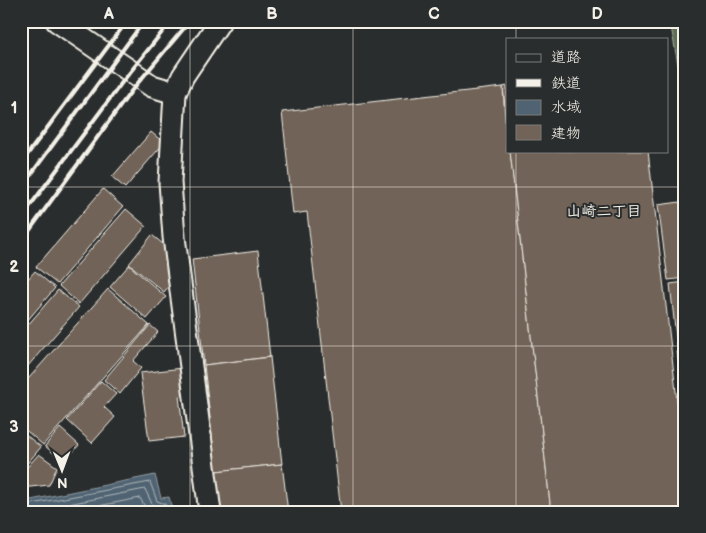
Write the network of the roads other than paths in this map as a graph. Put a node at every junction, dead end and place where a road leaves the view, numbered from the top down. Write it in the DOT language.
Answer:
graph roads {
  1 [pos="57,21"];
  2 [pos="220,21"];
  3 [pos="175,93"];
  4 [pos="210,512"];
  1 -- 3 [label="street"];
  2 -- 3 [label="street"];
  3 -- 4 [label="street"];
}
